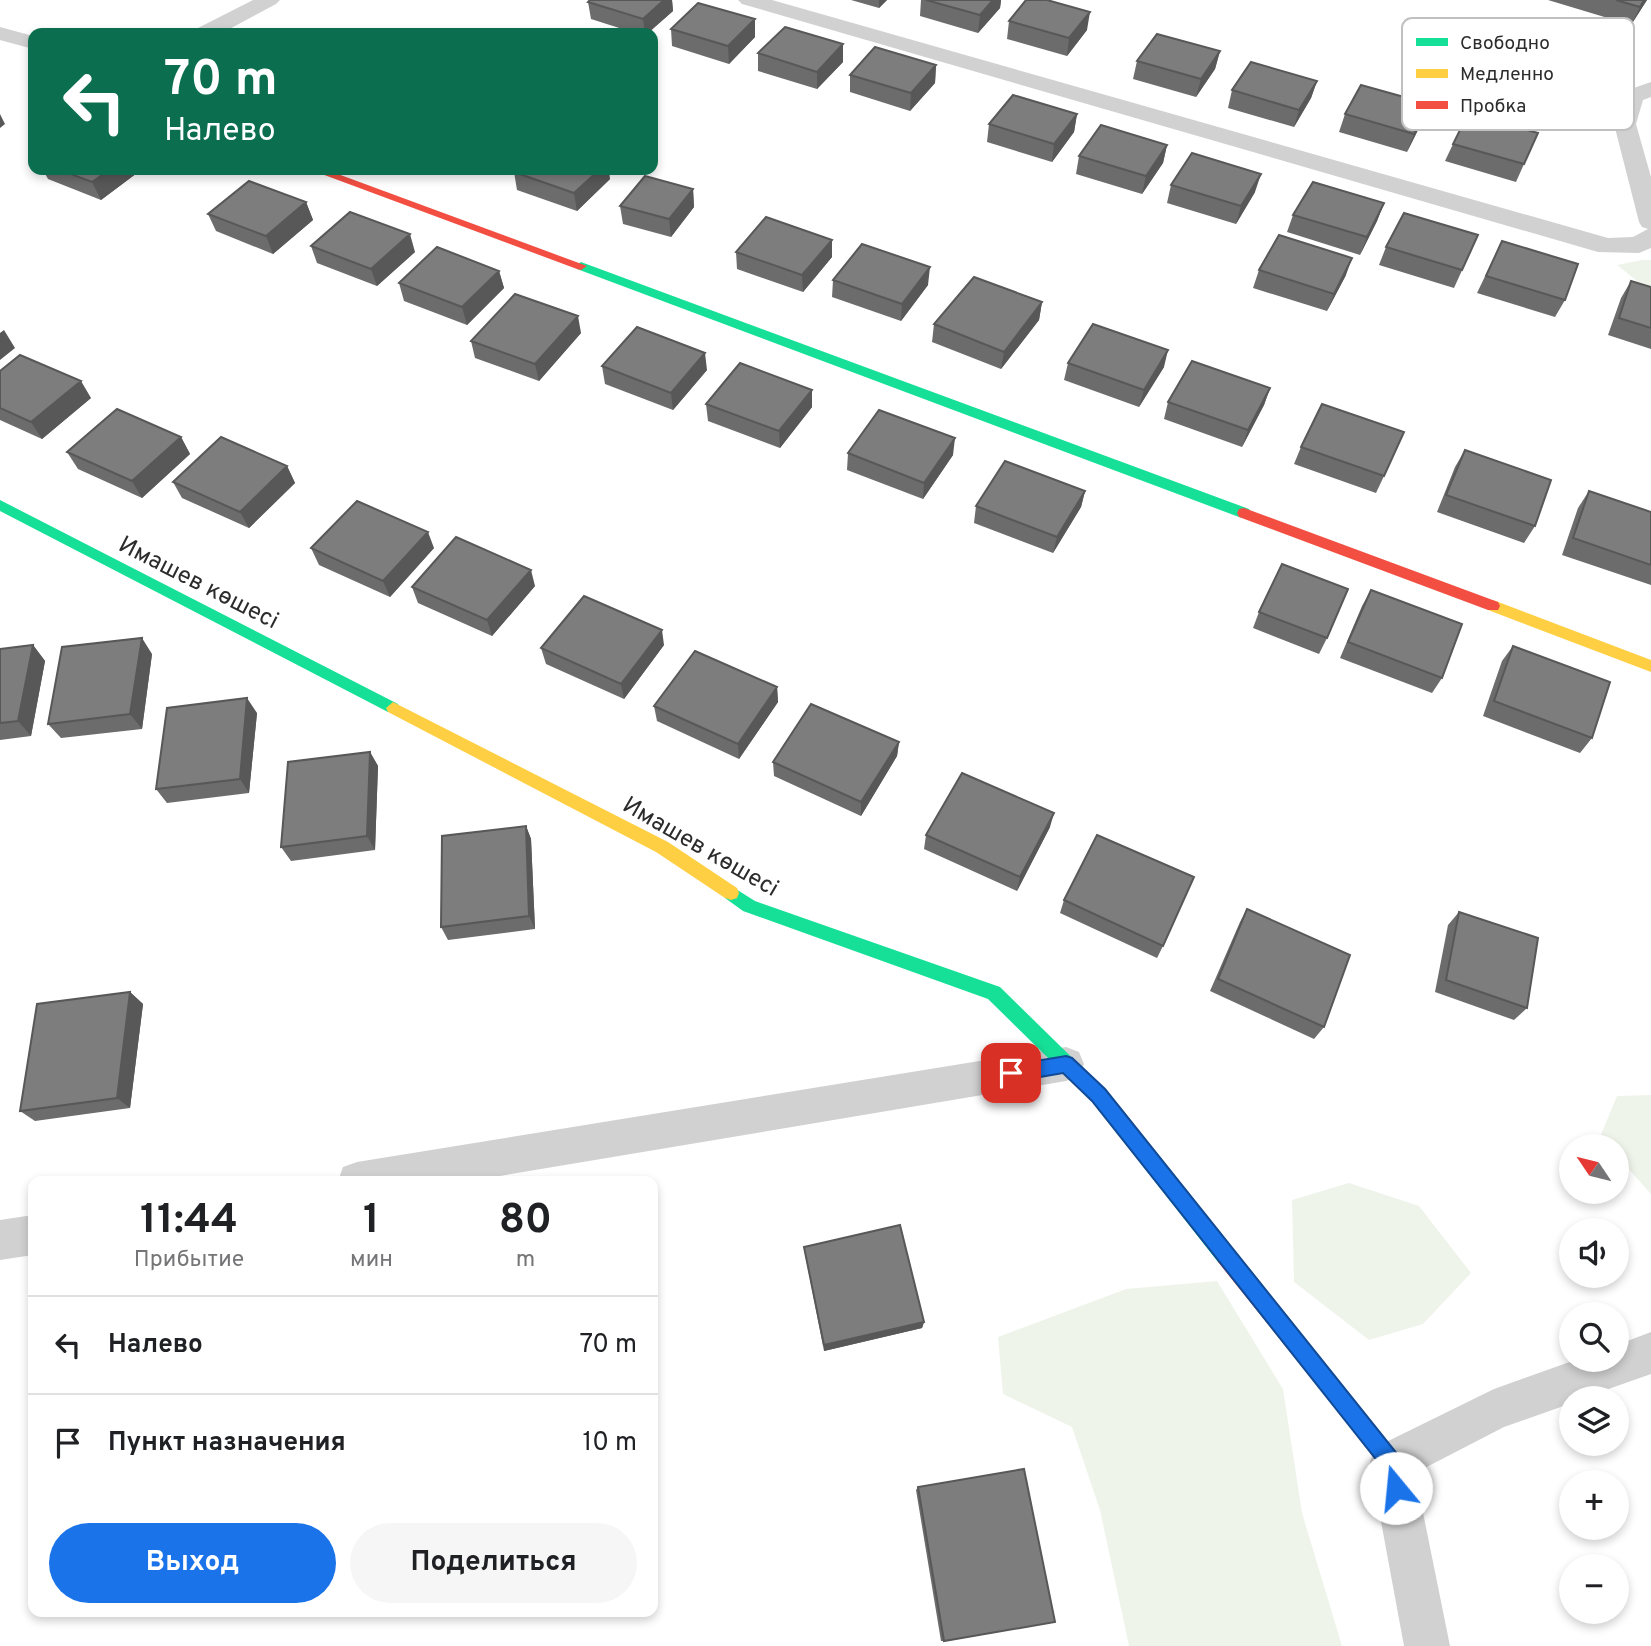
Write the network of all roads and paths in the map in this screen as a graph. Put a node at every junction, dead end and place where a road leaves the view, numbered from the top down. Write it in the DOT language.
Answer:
graph roads {
  1 [pos="269,0"];
  2 [pos="749,0"];
  3 [pos="216,28"];
  4 [pos="0,33"];
  5 [pos="28,41"];
  6 [pos="1651,89"];
  7 [pos="1634,96"];
  8 [pos="1627,130"];
  9 [pos="331,175"];
  10 [pos="1651,222"];
  11 [pos="1651,236"];
  12 [pos="0,505"];
  13 [pos="1651,666"];
  14 [pos="1066,1064"];
  15 [pos="387,1176"];
  16 [pos="28,1236"];
  17 [pos="0,1240"];
  18 [pos="1651,1353"];
  19 [pos="1391,1462"];
  20 [pos="1427,1646"];
  1 -- 3 [label="street"];
  2 -- 11 [label="street"];
  4 -- 5 [label="street"];
  6 -- 7 [label="street"];
  8 -- 10 [label="street"];
  9 -- 13 [label="street"];
  12 -- 14 [label="street, Имашев көшесі"];
  14 -- 15 [label="street"];
  14 -- 19 [label="street, Имашев көшесі"];
  16 -- 17 [label="street"];
  18 -- 19 [label="street"];
  19 -- 20 [label="street"];
}
